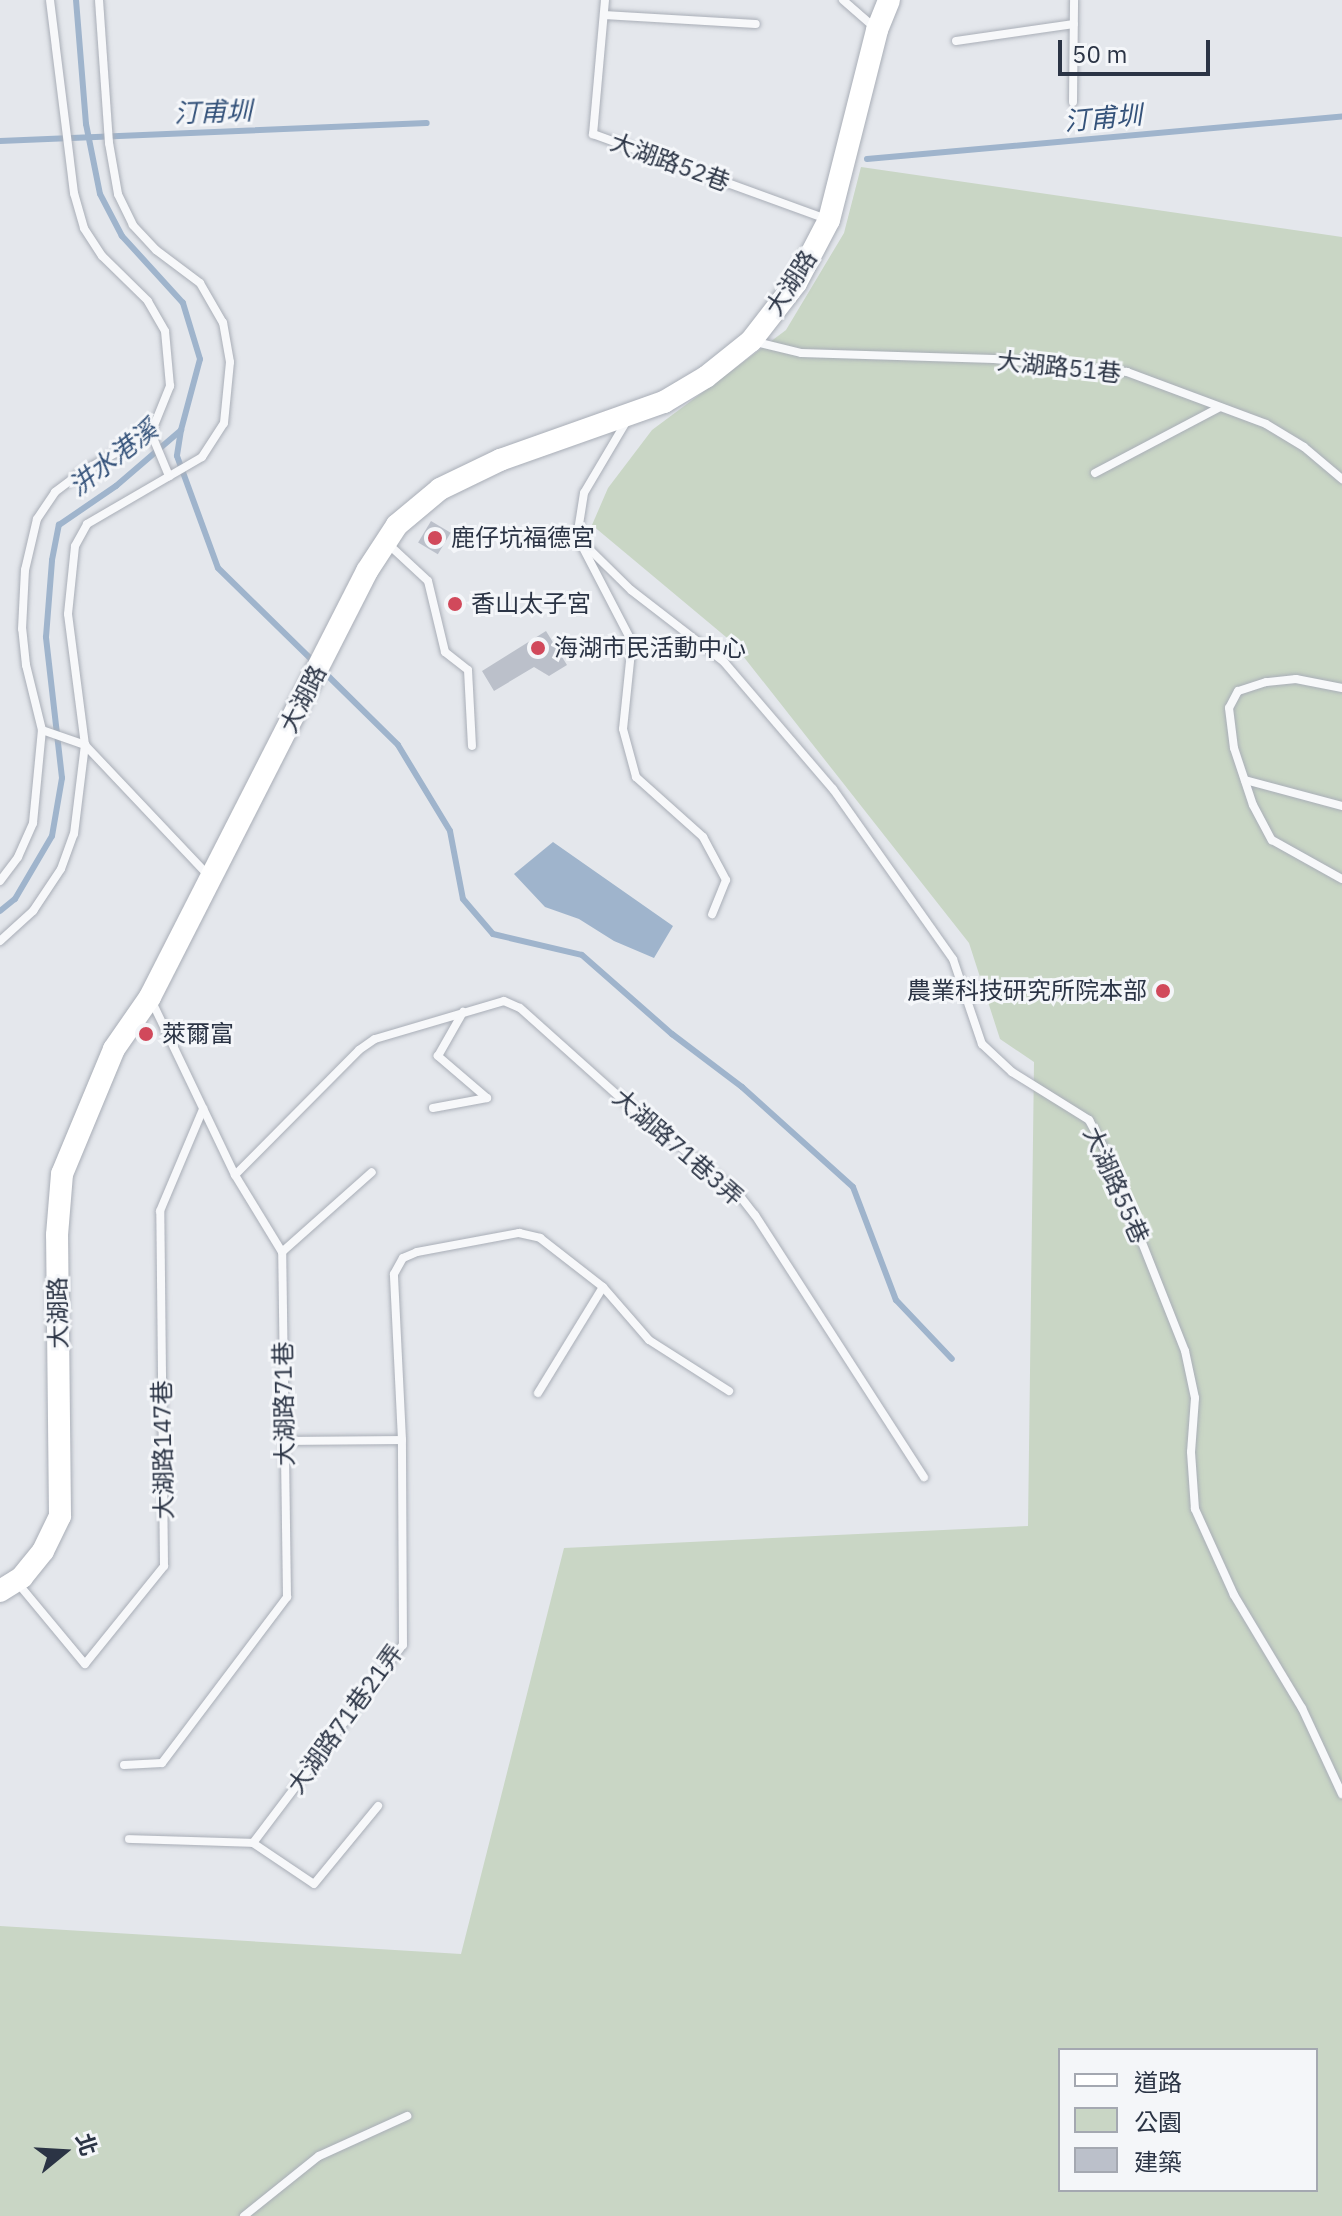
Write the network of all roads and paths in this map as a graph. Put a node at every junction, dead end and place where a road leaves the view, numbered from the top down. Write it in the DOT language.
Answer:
graph roads {
  1 [pos="50,0"];
  2 [pos="99,0"];
  3 [pos="605,0"];
  4 [pos="843,0"];
  5 [pos="889,0"];
  6 [pos="1074,0"];
  7 [pos="604,15"];
  8 [pos="756,24"];
  9 [pos="1074,24"];
  10 [pos="877,30"];
  11 [pos="956,41"];
  12 [pos="1073,102"];
  13 [pos="829,220"];
  14 [pos="751,341"];
  15 [pos="1220,407"];
  16 [pos="630,415"];
  17 [pos="151,433"];
  18 [pos="1095,473"];
  19 [pos="169,476"];
  20 [pos="1342,479"];
  21 [pos="577,537"];
  22 [pos="386,542"];
  23 [pos="1342,688"];
  24 [pos="42,730"];
  25 [pos="85,745"];
  26 [pos="472,746"];
  27 [pos="1245,780"];
  28 [pos="1342,806"];
  29 [pos="212,879"];
  30 [pos="1342,879"];
  31 [pos="0,881"];
  32 [pos="712,914"];
  33 [pos="0,941"];
  34 [pos="150,997"];
  35 [pos="463,1012"];
  36 [pos="433,1108"];
  37 [pos="203,1109"];
  38 [pos="372,1172"];
  39 [pos="235,1175"];
  40 [pos="282,1252"];
  41 [pos="603,1287"];
  42 [pos="729,1391"];
  43 [pos="538,1393"];
  44 [pos="402,1440"];
  45 [pos="285,1441"];
  46 [pos="924,1477"];
  47 [pos="8,1586"];
  48 [pos="124,1765"];
  49 [pos="1342,1794"];
  50 [pos="378,1806"];
  51 [pos="129,1839"];
  52 [pos="253,1843"];
  53 [pos="407,2116"];
  54 [pos="244,2216"];
  1 -- 17 [label="lane"];
  2 -- 19 [label="lane"];
  3 -- 7 [label="lane, 大湖路52巷"];
  4 -- 10 [label="lane"];
  5 -- 10 [label="street, 大湖路"];
  6 -- 9 [label="lane"];
  7 -- 8 [label="lane"];
  7 -- 13 [label="lane, 大湖路52巷"];
  9 -- 11 [label="lane"];
  9 -- 12 [label="lane"];
  10 -- 13 [label="street, 大湖路"];
  13 -- 14 [label="street, 大湖路"];
  14 -- 15 [label="lane, 大湖路51巷"];
  14 -- 16 [label="street, 大湖路"];
  15 -- 18 [label="lane"];
  15 -- 20 [label="lane, 大湖路51巷"];
  16 -- 21 [label="lane"];
  16 -- 22 [label="street, 大湖路"];
  17 -- 19 [label="lane"];
  17 -- 24 [label="lane"];
  19 -- 25 [label="lane"];
  21 -- 32 [label="lane"];
  21 -- 49 [label="lane, 大湖路55巷"];
  22 -- 26 [label="lane"];
  22 -- 29 [label="street, 大湖路"];
  23 -- 27 [label="lane"];
  24 -- 25 [label="lane"];
  24 -- 31 [label="lane"];
  25 -- 29 [label="lane"];
  25 -- 33 [label="lane"];
  27 -- 28 [label="lane"];
  27 -- 30 [label="lane"];
  29 -- 34 [label="street, 大湖路"];
  34 -- 37 [label="lane"];
  34 -- 47 [label="street, 大湖路"];
  35 -- 36 [label="lane"];
  35 -- 39 [label="lane, 大湖路71巷3弄"];
  35 -- 46 [label="lane, 大湖路71巷3弄"];
  37 -- 39 [label="lane"];
  37 -- 47 [label="lane, 大湖路147巷"];
  38 -- 40 [label="lane"];
  39 -- 40 [label="lane"];
  40 -- 45 [label="lane, 大湖路71巷"];
  41 -- 42 [label="lane, 大湖路71巷21弄"];
  41 -- 43 [label="lane"];
  41 -- 44 [label="lane, 大湖路71巷21弄"];
  44 -- 45 [label="lane"];
  44 -- 52 [label="lane, 大湖路71巷21弄"];
  45 -- 48 [label="lane, 大湖路71巷"];
  50 -- 52 [label="lane"];
  51 -- 52 [label="lane"];
  53 -- 54 [label="lane"];
}
